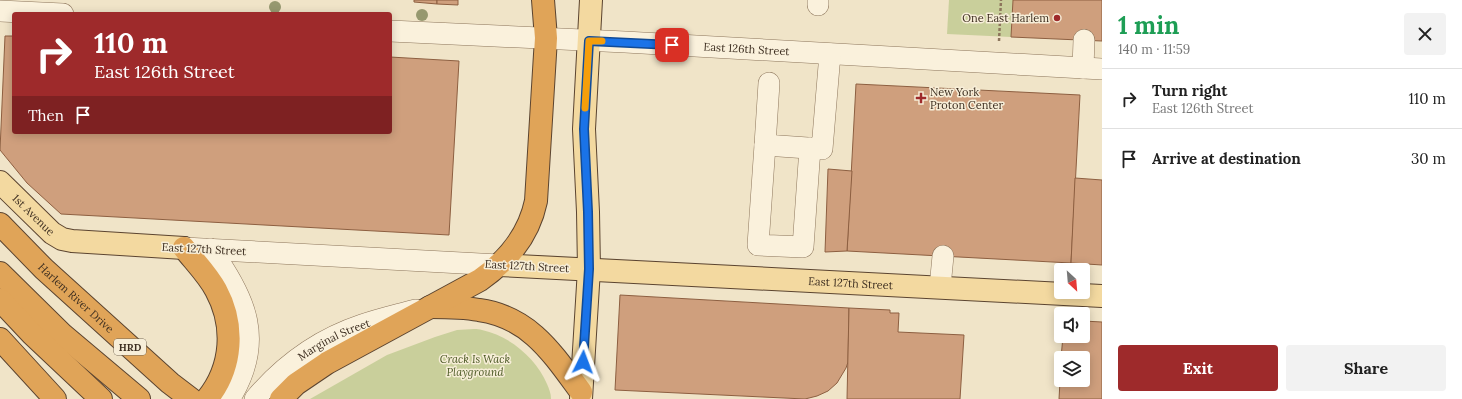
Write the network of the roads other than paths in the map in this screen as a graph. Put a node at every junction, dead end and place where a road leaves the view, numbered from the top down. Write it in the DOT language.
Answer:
graph roads {
  1 [pos="543,0"];
  2 [pos="591,0"];
  3 [pos="0,11"];
  4 [pos="21,12"];
  5 [pos="392,31"];
  6 [pos="546,38"];
  7 [pos="1084,40"];
  8 [pos="589,41"];
  9 [pos="830,54"];
  10 [pos="1092,69"];
  11 [pos="769,83"];
  12 [pos="765,145"];
  13 [pos="810,148"];
  14 [pos="0,182"];
  15 [pos="0,224"];
  16 [pos="72,241"];
  17 [pos="184,248"];
  18 [pos="210,249"];
  19 [pos="943,256"];
  20 [pos="499,265"];
  21 [pos="589,269"];
  22 [pos="0,273"];
  23 [pos="940,287"];
  24 [pos="1102,296"];
  25 [pos="0,300"];
  26 [pos="429,306"];
  27 [pos="0,339"];
  28 [pos="581,396"];
  29 [pos="230,398"];
  30 [pos="55,399"];
  31 [pos="100,399"];
  32 [pos="139,399"];
  33 [pos="191,399"];
  34 [pos="207,399"];
  35 [pos="255,399"];
  36 [pos="281,399"];
  1 -- 6 [label="highway"];
  2 -- 8 [label="main road"];
  3 -- 4 [label="street"];
  5 -- 6 [label="street, East 126th Street"];
  6 -- 8 [label="street, East 126th Street"];
  6 -- 20 [label="highway"];
  7 -- 10 [label="street"];
  8 -- 9 [label="street, East 126th Street"];
  8 -- 21 [label="main road"];
  9 -- 10 [label="street, East 126th Street"];
  9 -- 13 [label="street"];
  11 -- 12 [label="street"];
  12 -- 13 [label="street"];
  12 -- 13 [label="street"];
  14 -- 16 [label="main road, 1st Avenue"];
  15 -- 33 [label="highway, Harlem River Drive / HRD"];
  16 -- 17 [label="main road, East 127th Street"];
  17 -- 18 [label="street, East 127th Street"];
  17 -- 34 [label="highway"];
  18 -- 20 [label="street, East 127th Street"];
  18 -- 29 [label="street"];
  19 -- 23 [label="street"];
  20 -- 21 [label="main road, East 127th Street"];
  20 -- 26 [label="highway"];
  21 -- 23 [label="main road, East 127th Street"];
  21 -- 28 [label="main road"];
  22 -- 32 [label="highway"];
  23 -- 24 [label="main road, East 127th Street"];
  25 -- 31 [label="highway"];
  26 -- 28 [label="highway"];
  26 -- 35 [label="street, Marginal Street"];
  26 -- 36 [label="highway"];
  27 -- 30 [label="highway"];
}
